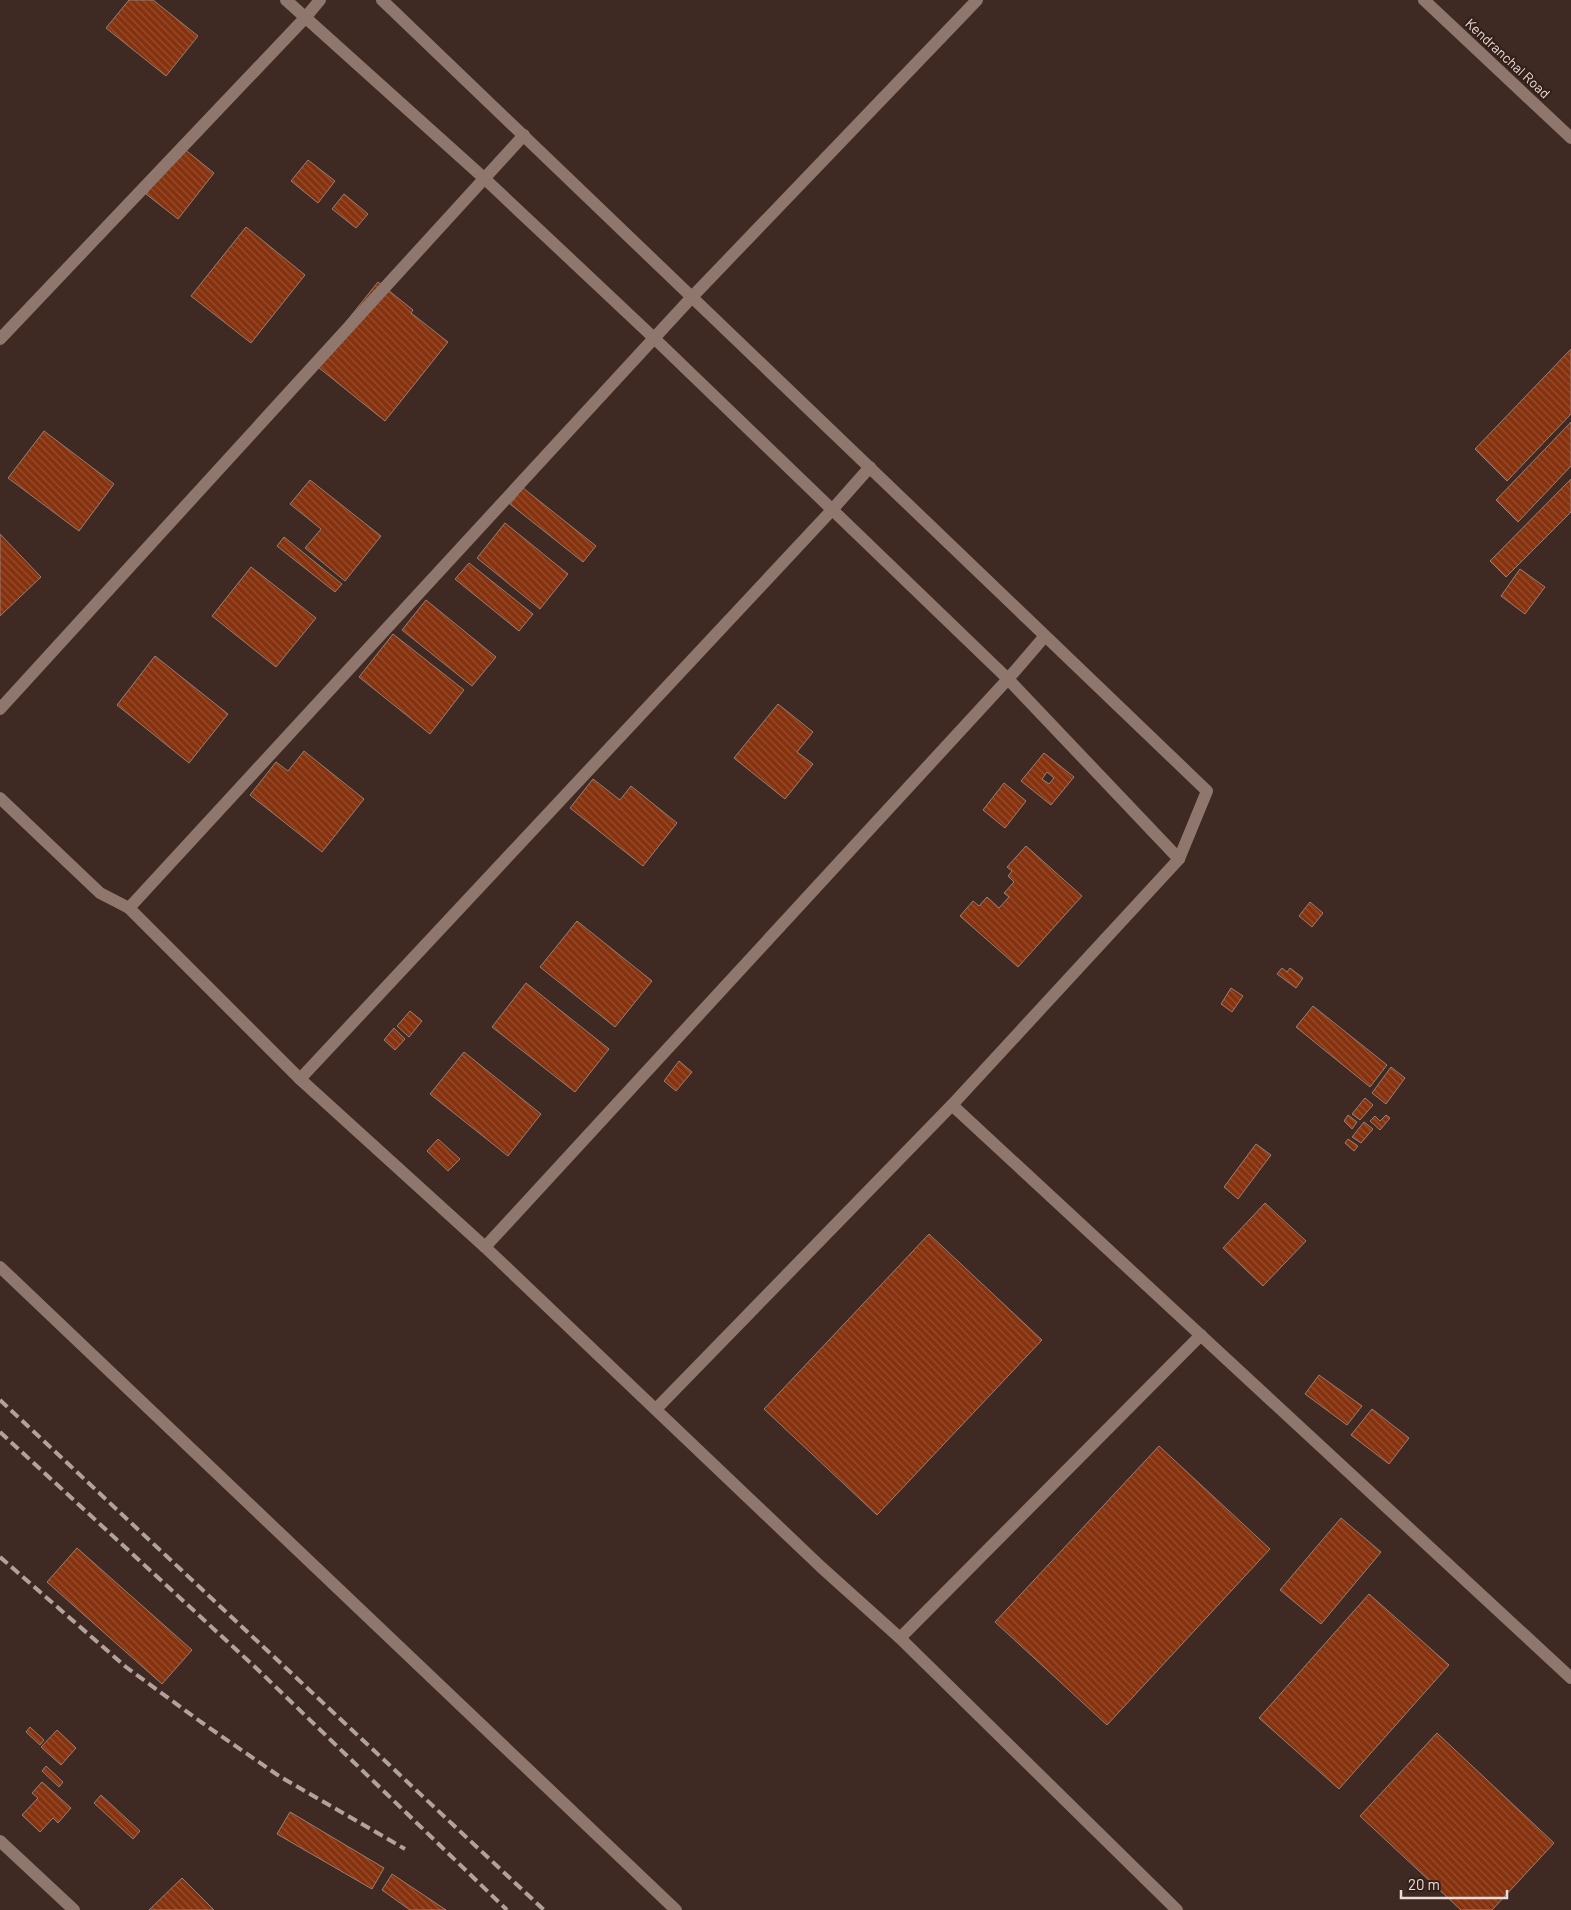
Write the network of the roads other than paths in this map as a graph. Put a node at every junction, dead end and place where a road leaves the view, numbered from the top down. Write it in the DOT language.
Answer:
graph roads {
  1 [pos="286,0"];
  2 [pos="320,0"];
  3 [pos="382,0"];
  4 [pos="977,0"];
  5 [pos="1424,0"];
  6 [pos="305,18"];
  7 [pos="524,135"];
  8 [pos="1571,138"];
  9 [pos="485,179"];
  10 [pos="692,297"];
  11 [pos="654,338"];
  12 [pos="0,339"];
  13 [pos="870,467"];
  14 [pos="832,510"];
  15 [pos="1045,636"];
  16 [pos="1008,679"];
  17 [pos="0,709"];
  18 [pos="0,798"];
  19 [pos="1179,859"];
  20 [pos="129,908"];
  21 [pos="300,1080"];
  22 [pos="952,1105"];
  23 [pos="485,1247"];
  24 [pos="0,1266"];
  25 [pos="1201,1335"];
  26 [pos="656,1409"];
  27 [pos="900,1638"];
  28 [pos="1571,1678"];
  29 [pos="0,1841"];
  30 [pos="74,1910"];
  31 [pos="676,1910"];
  32 [pos="1177,1910"];
  1 -- 6 [label="street"];
  2 -- 6 [label="street"];
  3 -- 7 [label="street"];
  4 -- 10 [label="street"];
  5 -- 8 [label="street, Kendranchal Road"];
  6 -- 9 [label="street"];
  6 -- 12 [label="street"];
  7 -- 9 [label="street"];
  7 -- 10 [label="street"];
  9 -- 11 [label="street"];
  9 -- 17 [label="street"];
  10 -- 11 [label="street"];
  10 -- 13 [label="street"];
  11 -- 14 [label="street"];
  11 -- 20 [label="street"];
  13 -- 14 [label="street"];
  13 -- 15 [label="street"];
  14 -- 16 [label="street"];
  14 -- 21 [label="street"];
  15 -- 16 [label="street"];
  15 -- 19 [label="street"];
  16 -- 19 [label="street"];
  16 -- 23 [label="street"];
  18 -- 20 [label="street"];
  19 -- 22 [label="street"];
  20 -- 21 [label="street"];
  21 -- 23 [label="street"];
  22 -- 25 [label="street"];
  22 -- 26 [label="street"];
  23 -- 26 [label="street"];
  24 -- 31 [label="street"];
  25 -- 27 [label="street"];
  25 -- 28 [label="street"];
  26 -- 27 [label="street"];
  27 -- 32 [label="street"];
  29 -- 30 [label="street"];
}
